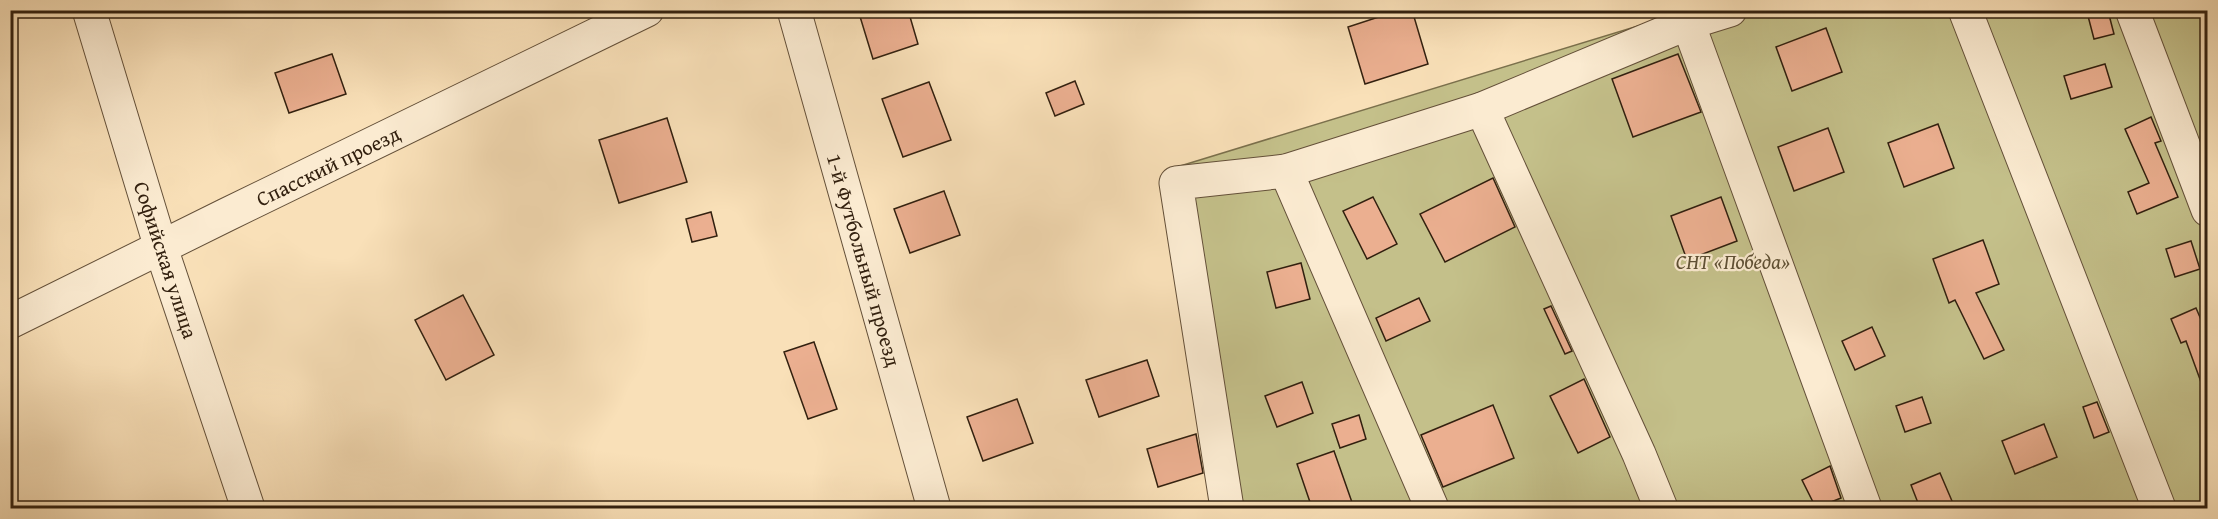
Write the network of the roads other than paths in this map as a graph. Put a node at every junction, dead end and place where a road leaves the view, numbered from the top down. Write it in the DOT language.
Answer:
graph roads {
  1 [pos="88,10"];
  2 [pos="647,10"];
  3 [pos="795,10"];
  4 [pos="1730,10"];
  5 [pos="1965,10"];
  6 [pos="2132,10"];
  7 [pos="1688,23"];
  8 [pos="1482,109"];
  9 [pos="1286,171"];
  10 [pos="2208,210"];
  11 [pos="161,248"];
  12 [pos="10,322"];
  13 [pos="248,508"];
  14 [pos="934,508"];
  15 [pos="1227,508"];
  16 [pos="1432,508"];
  17 [pos="1661,508"];
  18 [pos="1866,508"];
  19 [pos="2159,508"];
  1 -- 11 [label="street, Софийская улица"];
  2 -- 11 [label="street, Спасский проезд"];
  3 -- 14 [label="street, 1-й Футбольный проезд"];
  4 -- 7 [label="street"];
  5 -- 19 [label="street"];
  6 -- 10 [label="street"];
  7 -- 8 [label="street"];
  7 -- 18 [label="street"];
  8 -- 9 [label="street"];
  8 -- 17 [label="street"];
  9 -- 15 [label="street"];
  9 -- 16 [label="street"];
  11 -- 12 [label="street, Спасский проезд"];
  11 -- 13 [label="street, Софийская улица"];
}
